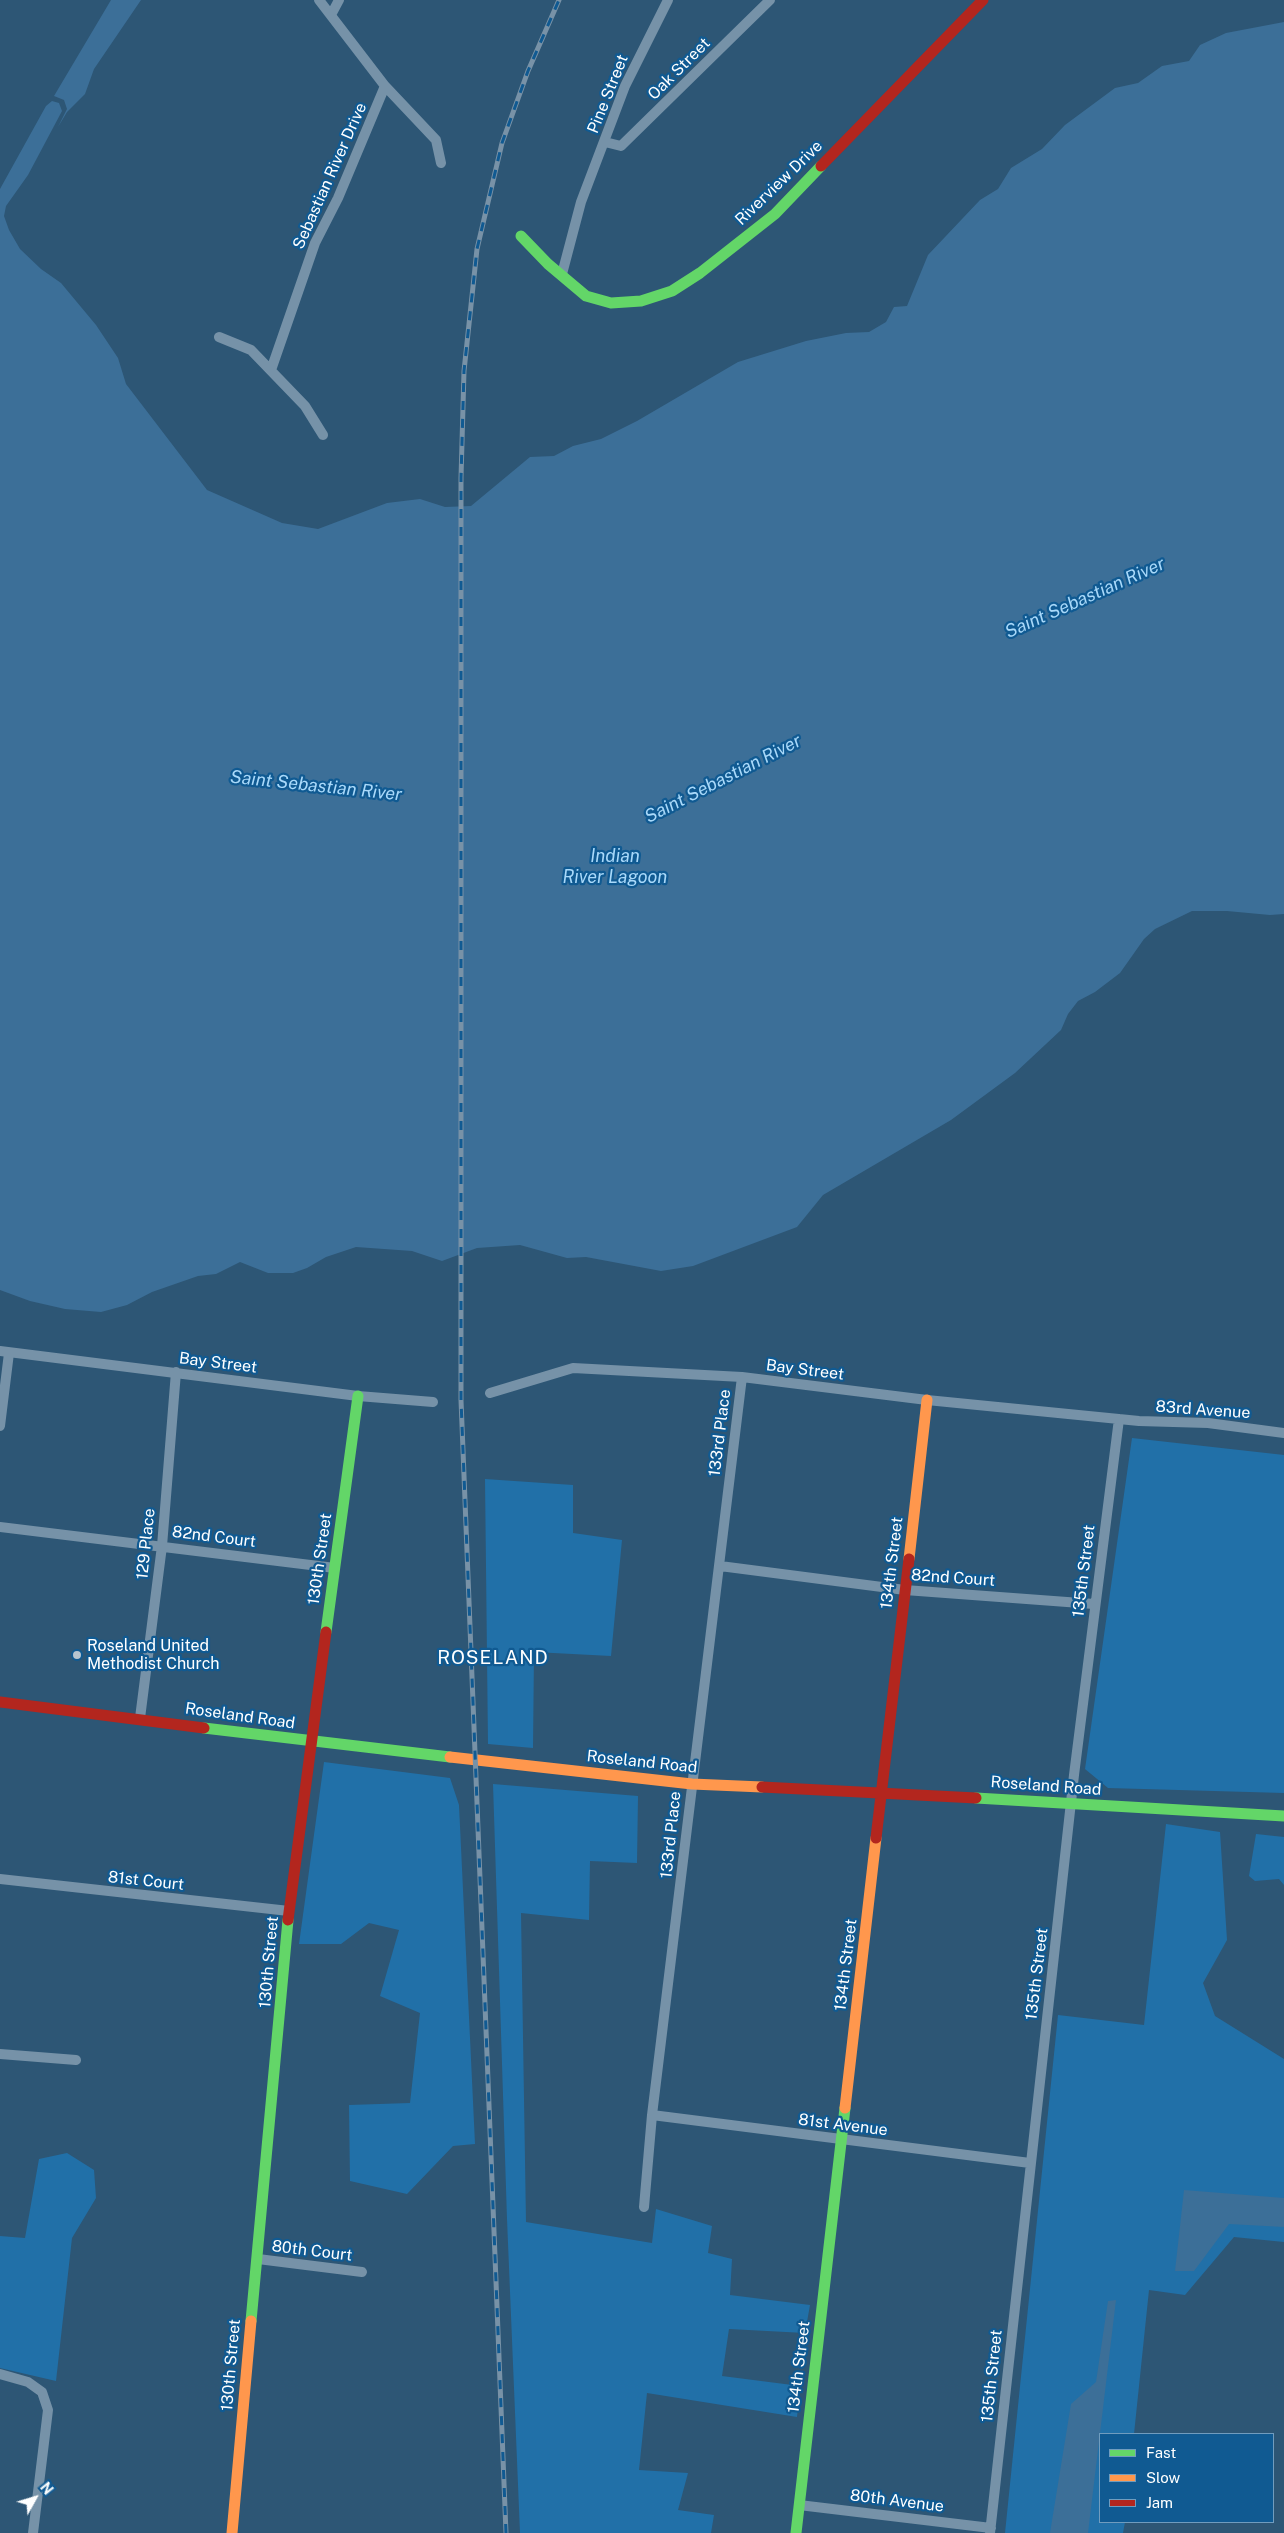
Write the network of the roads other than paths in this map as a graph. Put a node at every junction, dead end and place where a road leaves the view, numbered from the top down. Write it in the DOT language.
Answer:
graph roads {
  1 [pos="319,0"];
  2 [pos="339,0"];
  3 [pos="668,0"];
  4 [pos="770,0"];
  5 [pos="984,0"];
  6 [pos="332,15"];
  7 [pos="385,86"];
  8 [pos="604,142"];
  9 [pos="441,163"];
  10 [pos="521,236"];
  11 [pos="562,274"];
  12 [pos="219,337"];
  13 [pos="271,370"];
  14 [pos="323,435"];
  15 [pos="5,1352"];
  16 [pos="176,1372"];
  17 [pos="742,1377"];
  18 [pos="490,1393"];
  19 [pos="358,1396"];
  20 [pos="927,1400"];
  21 [pos="433,1402"];
  22 [pos="1120,1419"];
  23 [pos="0,1426"];
  24 [pos="1284,1433"];
  25 [pos="0,1527"];
  26 [pos="162,1546"];
  27 [pos="720,1566"];
  28 [pos="335,1568"];
  29 [pos="905,1590"];
  30 [pos="1094,1604"];
  31 [pos="0,1702"];
  32 [pos="140,1718"];
  33 [pos="312,1742"];
  34 [pos="692,1784"];
  35 [pos="883,1792"];
  36 [pos="1072,1803"];
  37 [pos="1284,1816"];
  38 [pos="0,1880"];
  39 [pos="289,1911"];
  40 [pos="0,2054"];
  41 [pos="76,2060"];
  42 [pos="652,2115"];
  43 [pos="842,2140"];
  44 [pos="1030,2163"];
  45 [pos="644,2207"];
  46 [pos="258,2259"];
  47 [pos="362,2272"];
  48 [pos="0,2374"];
  49 [pos="799,2505"];
  50 [pos="990,2530"];
  51 [pos="33,2533"];
  52 [pos="232,2533"];
  53 [pos="796,2533"];
  1 -- 6 [label="street"];
  2 -- 6 [label="street"];
  3 -- 8 [label="street, Pine Street"];
  4 -- 8 [label="street, Oak Street"];
  5 -- 11 [label="street, Riverview Drive"];
  6 -- 7 [label="street"];
  7 -- 9 [label="street"];
  7 -- 13 [label="street, Sebastian River Drive"];
  8 -- 11 [label="street, Pine Street"];
  10 -- 11 [label="street, Riverview Drive"];
  12 -- 13 [label="street"];
  13 -- 14 [label="street"];
  15 -- 16 [label="street, Bay Street"];
  15 -- 23 [label="street"];
  16 -- 19 [label="street, Bay Street"];
  16 -- 26 [label="street, 129 Place"];
  17 -- 18 [label="street, Bay Street"];
  17 -- 20 [label="street, Bay Street"];
  17 -- 27 [label="street, 133rd Place"];
  19 -- 21 [label="street, Bay Street"];
  19 -- 28 [label="street, 130th Street"];
  20 -- 22 [label="street, Bay Street"];
  20 -- 29 [label="street, 134th Street"];
  22 -- 24 [label="street, 83rd Avenue"];
  22 -- 30 [label="street, 135th Street"];
  25 -- 26 [label="street, 82nd Court"];
  26 -- 28 [label="street, 82nd Court"];
  26 -- 32 [label="street, 129 Place"];
  27 -- 29 [label="street, 82nd Court"];
  27 -- 34 [label="street, 133rd Place"];
  28 -- 33 [label="street, 130th Street"];
  29 -- 30 [label="street, 82nd Court"];
  29 -- 35 [label="street, 134th Street"];
  30 -- 36 [label="street, 135th Street"];
  31 -- 32 [label="street, Roseland Road"];
  32 -- 33 [label="street, Roseland Road"];
  33 -- 34 [label="street, Roseland Road"];
  33 -- 39 [label="street, 130th Street"];
  34 -- 35 [label="street, Roseland Road"];
  34 -- 42 [label="street, 133rd Place"];
  35 -- 36 [label="street, Roseland Road"];
  35 -- 43 [label="street, 134th Street"];
  36 -- 37 [label="street, Roseland Road"];
  36 -- 44 [label="street, 135th Street"];
  38 -- 39 [label="street, 81st Court"];
  39 -- 46 [label="street, 130th Street"];
  40 -- 41 [label="street"];
  42 -- 43 [label="street, 81st Avenue"];
  42 -- 45 [label="street, 133rd Place"];
  43 -- 44 [label="street, 81st Avenue"];
  43 -- 49 [label="street, 134th Street"];
  44 -- 50 [label="street, 135th Street"];
  46 -- 47 [label="street, 80th Court"];
  46 -- 52 [label="street, 130th Street"];
  48 -- 51 [label="street"];
  49 -- 50 [label="street, 80th Avenue"];
  49 -- 53 [label="street, 134th Street"];
}
